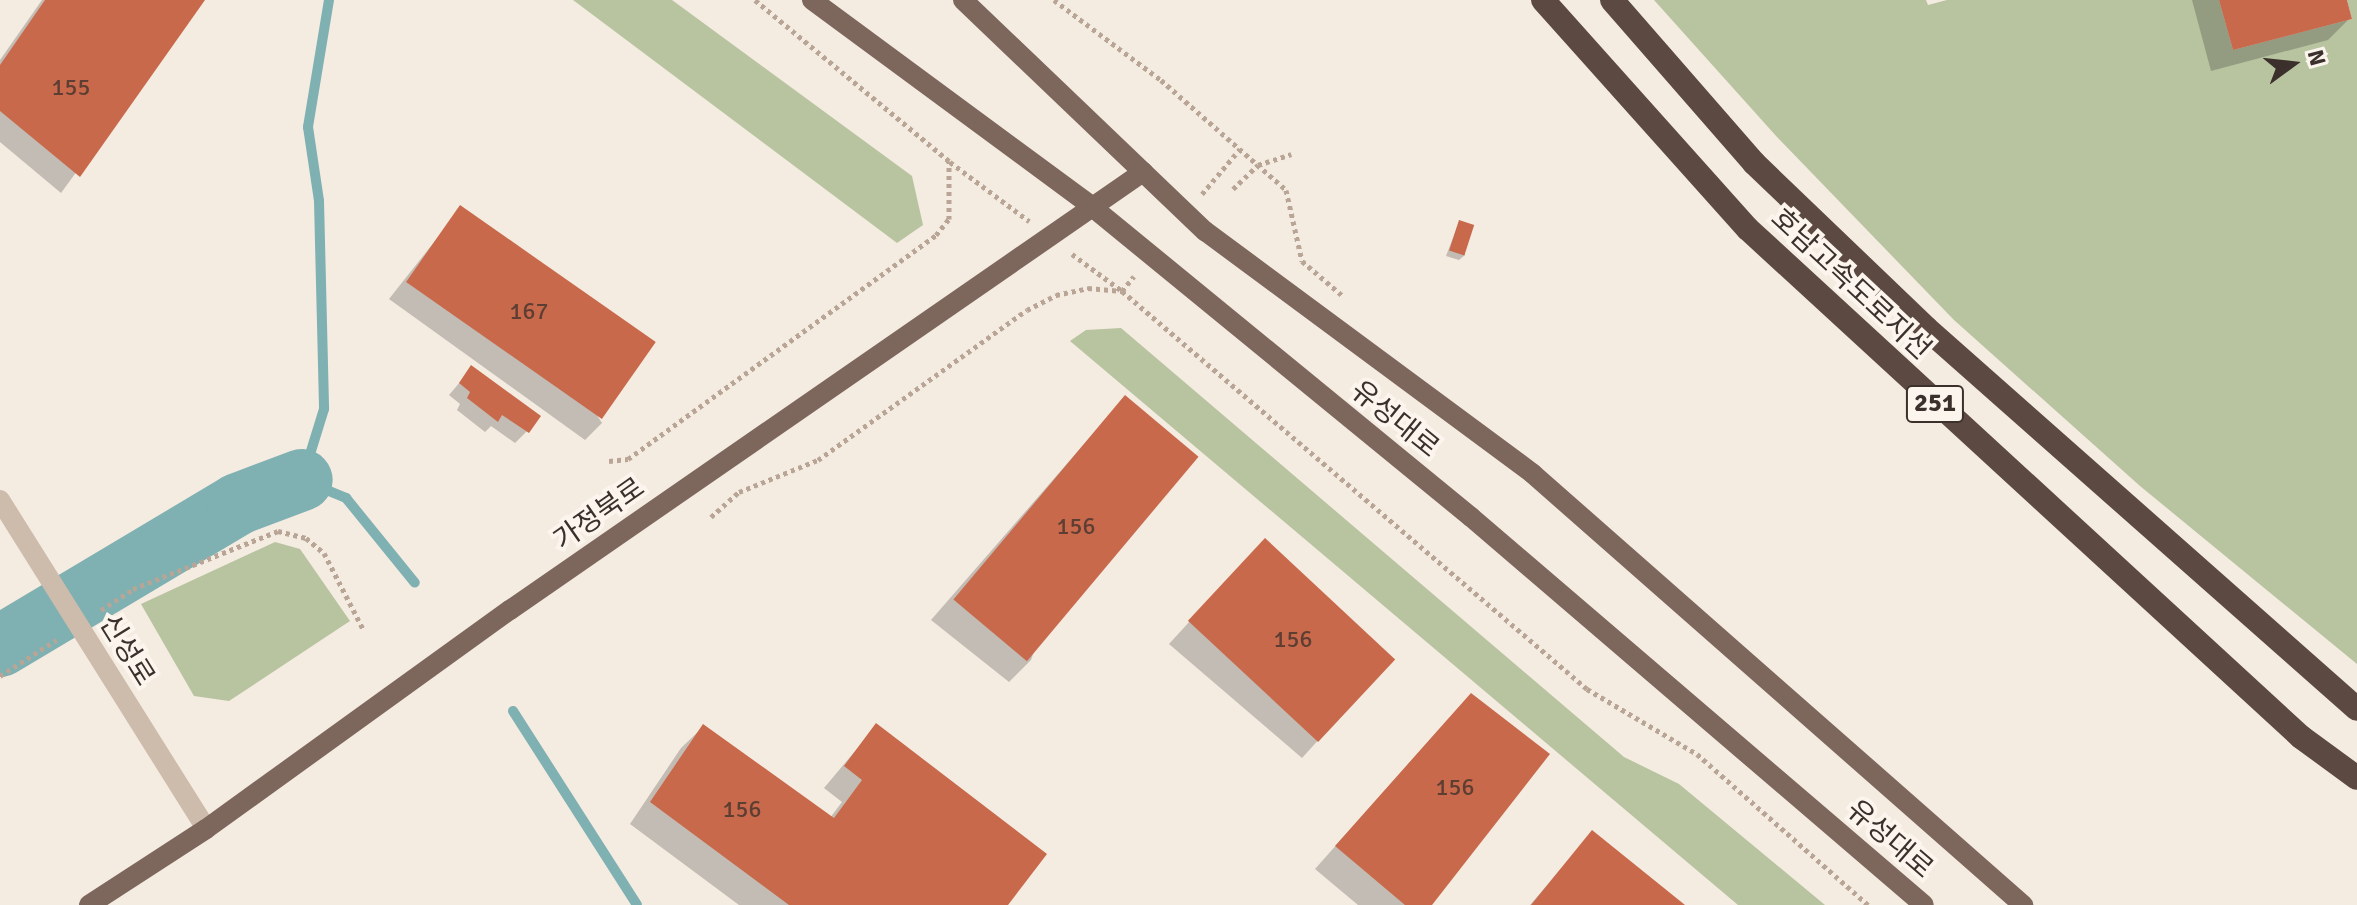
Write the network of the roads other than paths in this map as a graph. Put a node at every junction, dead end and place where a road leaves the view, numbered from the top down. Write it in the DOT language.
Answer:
graph roads {
  1 [pos="812,0"];
  2 [pos="963,0"];
  3 [pos="1543,0"];
  4 [pos="1612,0"];
  5 [pos="1143,172"];
  6 [pos="1091,206"];
  7 [pos="0,500"];
  8 [pos="2357,709"];
  9 [pos="2357,778"];
  10 [pos="206,829"];
  11 [pos="89,905"];
  12 [pos="1924,905"];
  13 [pos="2023,905"];
  1 -- 6 [label="main road, 유성대로"];
  2 -- 5 [label="main road, 유성대로"];
  3 -- 9 [label="highway, 호남고속도로지선 / 251"];
  4 -- 8 [label="highway, 호남고속도로지선 / 251"];
  5 -- 6 [label="main road, 가정북로"];
  5 -- 13 [label="main road, 유성대로"];
  6 -- 10 [label="main road, 가정북로"];
  6 -- 12 [label="main road, 유성대로"];
  7 -- 10 [label="street, 신성로"];
  10 -- 11 [label="main road, 가정북로"];
}
